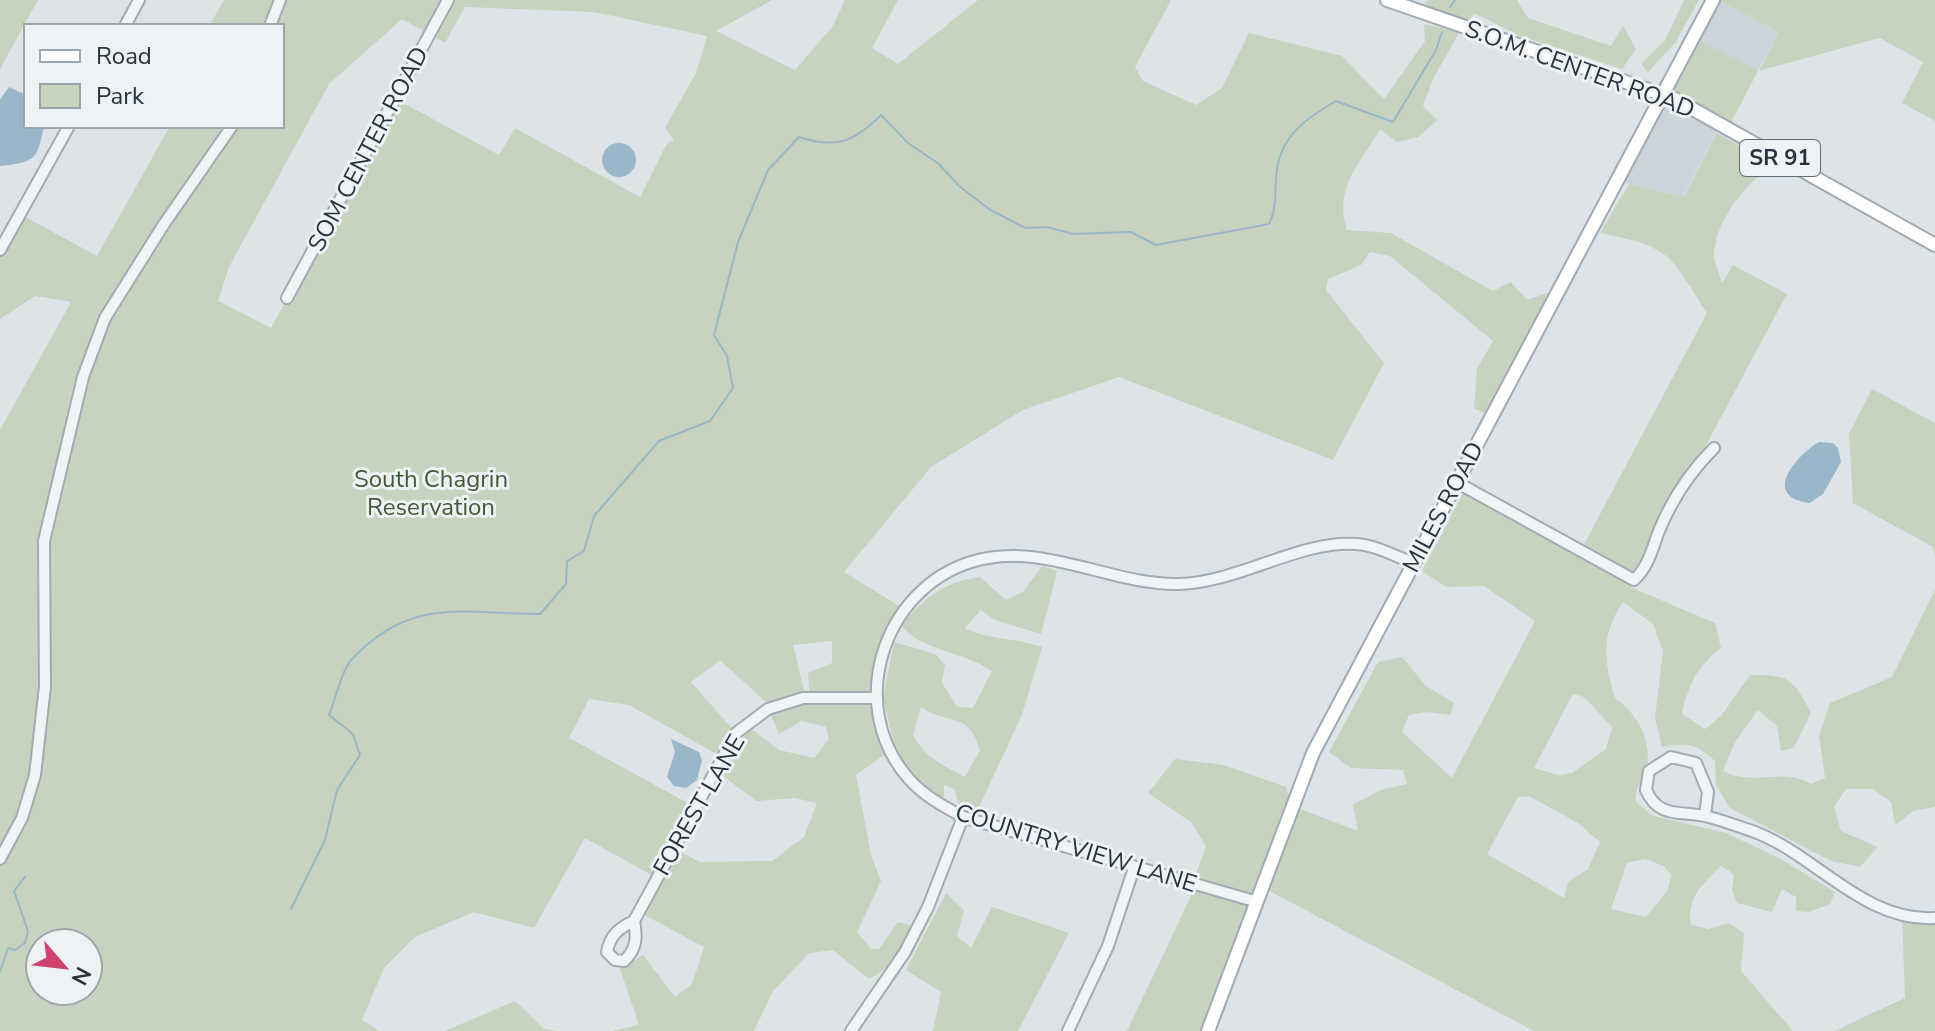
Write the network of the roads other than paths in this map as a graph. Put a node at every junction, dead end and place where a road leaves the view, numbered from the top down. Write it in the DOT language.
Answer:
graph roads {
  1 [pos="139,0"];
  2 [pos="280,0"];
  3 [pos="448,0"];
  4 [pos="1387,0"];
  5 [pos="1713,0"];
  6 [pos="126,24"];
  7 [pos="271,24"];
  8 [pos="1663,94"];
  9 [pos="68,128"];
  10 [pos="231,128"];
  11 [pos="1935,245"];
  12 [pos="0,250"];
  13 [pos="287,298"];
  14 [pos="1714,448"];
  15 [pos="1456,482"];
  16 [pos="1413,563"];
  17 [pos="875,698"];
  18 [pos="1705,815"];
  19 [pos="963,817"];
  20 [pos="0,859"];
  21 [pos="1134,868"];
  22 [pos="1254,901"];
  23 [pos="1935,918"];
  24 [pos="634,921"];
  25 [pos="851,1031"];
  26 [pos="1068,1031"];
  27 [pos="1208,1031"];
  1 -- 6 [label="street"];
  2 -- 7 [label="street"];
  3 -- 13 [label="street, SOM CENTER ROAD"];
  4 -- 8 [label="main road, S.O.M. CENTER ROAD / SR 91"];
  5 -- 8 [label="main road, MILES ROAD"];
  8 -- 11 [label="main road, S.O.M. CENTER ROAD / SR 91"];
  8 -- 15 [label="main road, MILES ROAD"];
  9 -- 12 [label="street"];
  10 -- 20 [label="street"];
  14 -- 15 [label="street"];
  15 -- 16 [label="main road, MILES ROAD"];
  16 -- 17 [label="street, COUNTRY VIEW LANE"];
  16 -- 22 [label="main road, MILES ROAD"];
  17 -- 19 [label="street, COUNTRY VIEW LANE"];
  17 -- 24 [label="street, FOREST LANE"];
  18 -- 18 [label="street"];
  18 -- 23 [label="street"];
  19 -- 21 [label="street, COUNTRY VIEW LANE"];
  19 -- 25 [label="street"];
  21 -- 22 [label="street, COUNTRY VIEW LANE"];
  21 -- 26 [label="street"];
  22 -- 27 [label="main road, MILES ROAD"];
}
